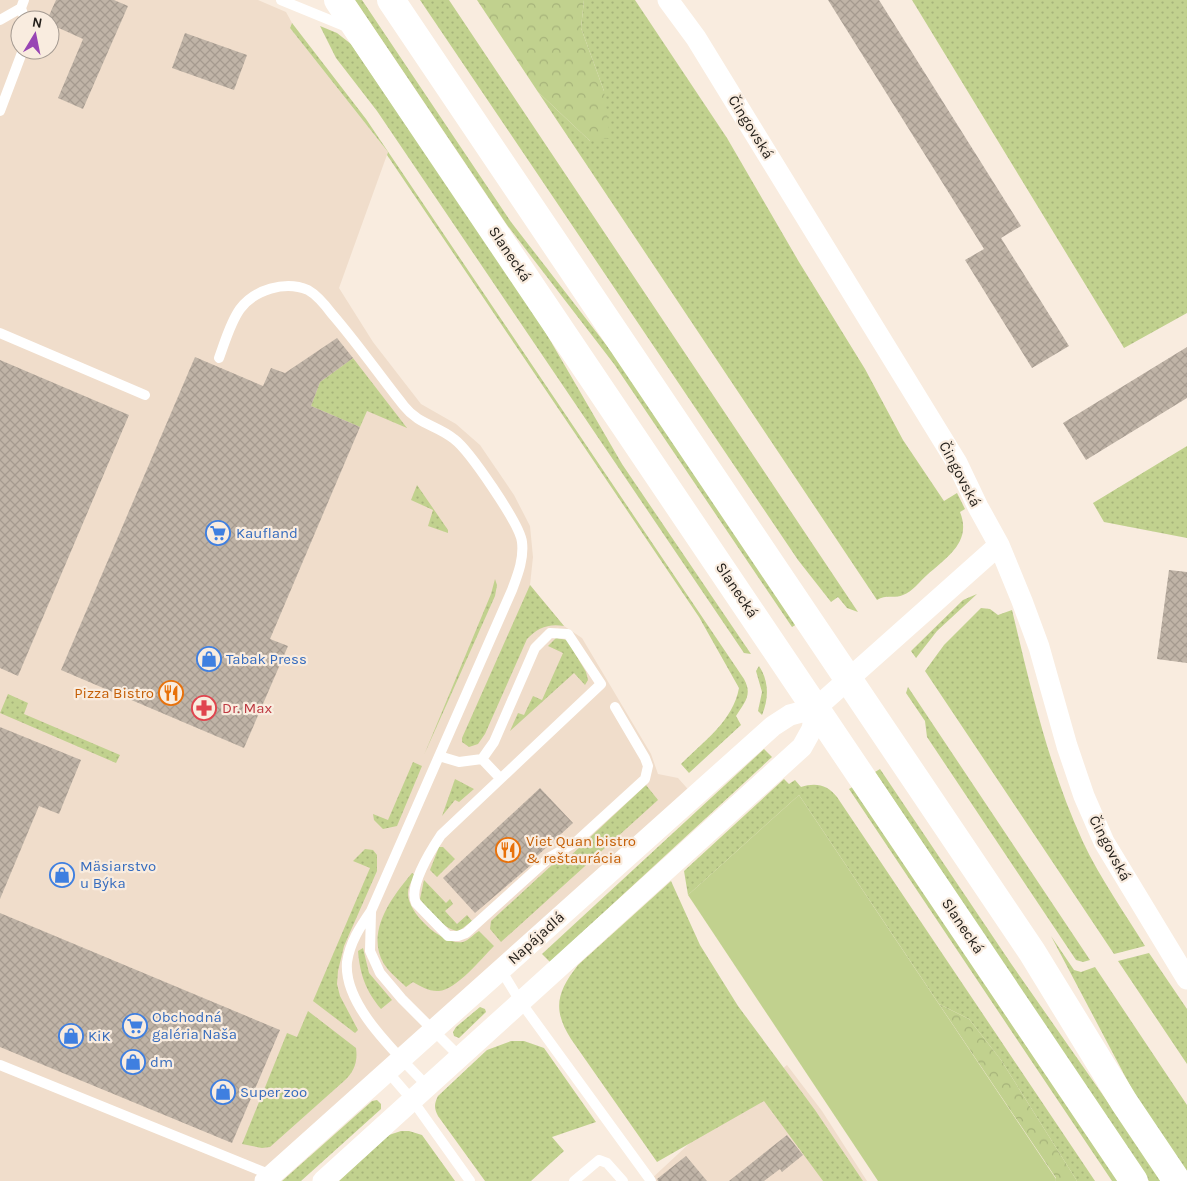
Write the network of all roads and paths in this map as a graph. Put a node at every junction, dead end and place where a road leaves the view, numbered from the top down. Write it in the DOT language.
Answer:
graph roads {
  1 [pos="281,0"];
  2 [pos="338,0"];
  3 [pos="391,0"];
  4 [pos="668,0"];
  5 [pos="23,4"];
  6 [pos="0,20"];
  7 [pos="366,40"];
  8 [pos="19,60"];
  9 [pos="0,111"];
  10 [pos="0,334"];
  11 [pos="219,358"];
  12 [pos="145,395"];
  13 [pos="999,545"];
  14 [pos="849,679"];
  15 [pos="615,707"];
  16 [pos="816,708"];
  17 [pos="439,756"];
  18 [pos="482,759"];
  19 [pos="500,778"];
  20 [pos="371,911"];
  21 [pos="501,970"];
  22 [pos="1187,979"];
  23 [pos="520,1001"];
  24 [pos="435,1030"];
  25 [pos="460,1057"];
  26 [pos="0,1065"];
  27 [pos="395,1065"];
  28 [pos="421,1094"];
  29 [pos="268,1178"];
  30 [pos="323,1181"];
  31 [pos="470,1181"];
  32 [pos="574,1181"];
  33 [pos="623,1181"];
  34 [pos="651,1181"];
  35 [pos="1134,1181"];
  36 [pos="1177,1181"];
  1 -- 7 [label="lane"];
  2 -- 7 [label="main road, Slanecká"];
  3 -- 14 [label="main road"];
  4 -- 13 [label="street, Čingovská"];
  5 -- 6 [label="lane"];
  7 -- 16 [label="main road, Slanecká"];
  8 -- 9 [label="lane"];
  10 -- 12 [label="lane"];
  11 -- 17 [label="lane"];
  13 -- 14 [label="street, Napájadlá"];
  13 -- 22 [label="street, Čingovská"];
  14 -- 16 [label="street, Napájadlá"];
  14 -- 36 [label="main road"];
  15 -- 19 [label="lane"];
  16 -- 21 [label="street, Napájadlá"];
  16 -- 23 [label="street"];
  16 -- 35 [label="main road, Slanecká"];
  17 -- 18 [label="lane"];
  17 -- 20 [label="lane"];
  18 -- 19 [label="lane"];
  18 -- 19 [label="lane"];
  20 -- 24 [label="lane"];
  20 -- 27 [label="lane"];
  21 -- 23 [label="lane"];
  21 -- 24 [label="street, Napájadlá"];
  23 -- 25 [label="street"];
  23 -- 34 [label="lane"];
  24 -- 25 [label="lane"];
  24 -- 27 [label="street, Napájadlá"];
  25 -- 28 [label="street"];
  26 -- 29 [label="lane"];
  27 -- 28 [label="lane"];
  27 -- 28 [label="lane"];
  27 -- 29 [label="street, Napájadlá"];
  28 -- 30 [label="street"];
  28 -- 31 [label="lane"];
  32 -- 33 [label="lane"];
}
